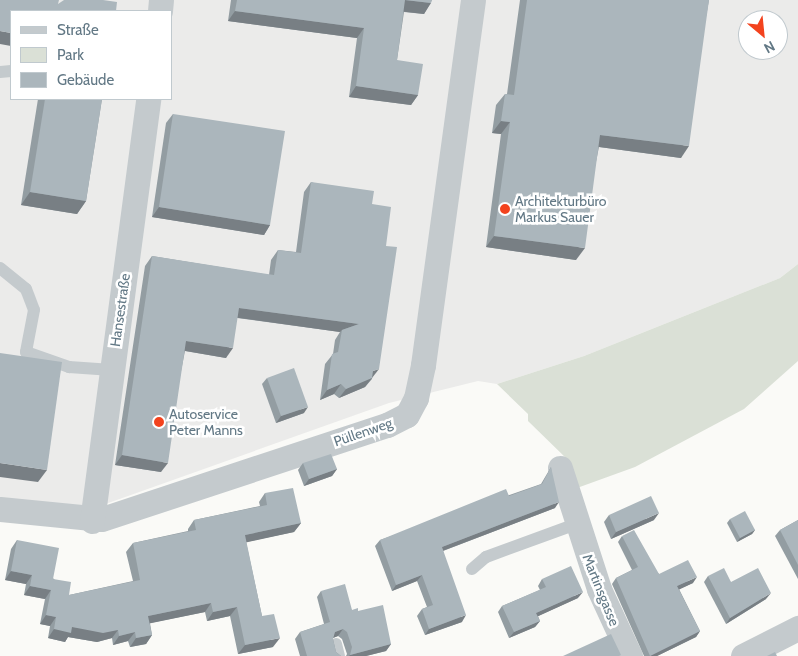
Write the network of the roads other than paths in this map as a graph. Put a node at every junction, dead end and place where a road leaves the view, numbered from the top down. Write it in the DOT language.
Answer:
graph roads {
  1 [pos="473,0"];
  2 [pos="148,100"];
  3 [pos="0,268"];
  4 [pos="112,370"];
  5 [pos="560,468"];
  6 [pos="0,509"];
  7 [pos="92,521"];
  8 [pos="576,524"];
  9 [pos="472,568"];
  10 [pos="798,628"];
  11 [pos="630,656"];
  12 [pos="743,656"];
  1 -- 7 [label="street, Püllenweg"];
  2 -- 4 [label="street, Hansestraße"];
  3 -- 4 [label="lane"];
  4 -- 7 [label="street, Hansestraße"];
  5 -- 8 [label="street, Martinsgasse"];
  6 -- 7 [label="street, Püllenweg"];
  8 -- 9 [label="lane"];
  8 -- 11 [label="street, Martinsgasse"];
  10 -- 12 [label="street"];
}
